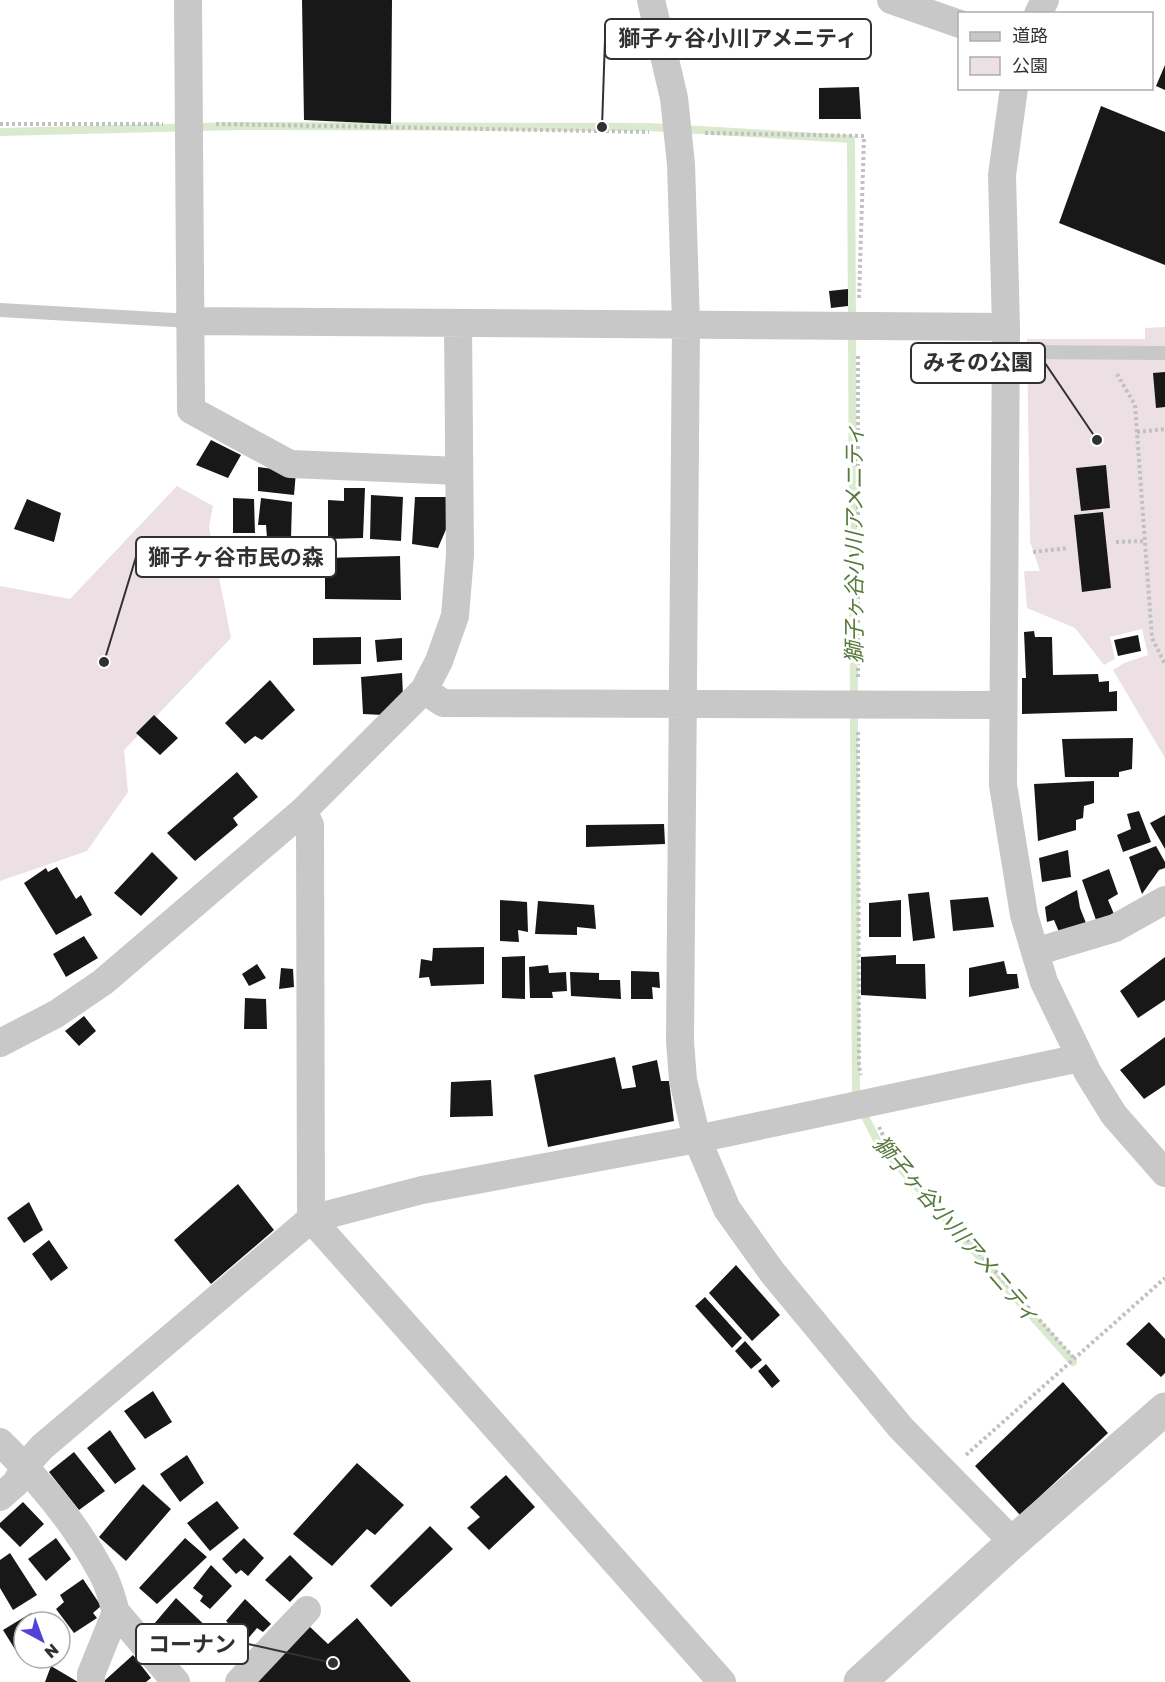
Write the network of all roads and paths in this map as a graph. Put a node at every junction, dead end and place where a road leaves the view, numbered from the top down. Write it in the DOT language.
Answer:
graph roads {
  1 [pos="188,0"];
  2 [pos="651,0"];
  3 [pos="891,0"];
  4 [pos="958,23"];
  5 [pos="1014,90"];
  6 [pos="0,310"];
  7 [pos="191,321"];
  8 [pos="458,323"];
  9 [pos="686,324"];
  10 [pos="1006,339"];
  11 [pos="1104,353"];
  12 [pos="1165,353"];
  13 [pos="1165,429"];
  14 [pos="1137,432"];
  15 [pos="459,471"];
  16 [pos="1144,541"];
  17 [pos="1116,542"];
  18 [pos="1068,548"];
  19 [pos="1004,555"];
  20 [pos="1165,664"];
  21 [pos="424,690"];
  22 [pos="682,703"];
  23 [pos="1003,705"];
  24 [pos="303,811"];
  25 [pos="1165,900"];
  26 [pos="1035,952"];
  27 [pos="0,1043"];
  28 [pos="1080,1058"];
  29 [pos="696,1139"];
  30 [pos="1165,1173"];
  31 [pos="310,1220"];
  32 [pos="1165,1278"];
  33 [pos="1165,1408"];
  34 [pos="0,1442"];
  35 [pos="25,1467"];
  36 [pos="945,1474"];
  37 [pos="0,1497"];
  38 [pos="1013,1542"];
  39 [pos="306,1610"];
  40 [pos="116,1612"];
  41 [pos="91,1682"];
  42 [pos="176,1682"];
  43 [pos="239,1682"];
  44 [pos="722,1682"];
  45 [pos="860,1682"];
  1 -- 7 [label="street"];
  2 -- 9 [label="street"];
  3 -- 4 [label="street"];
  5 -- 10 [label="street"];
  6 -- 7 [label="lane"];
  7 -- 8 [label="street"];
  7 -- 15 [label="street"];
  8 -- 9 [label="street"];
  8 -- 15 [label="street"];
  9 -- 10 [label="street"];
  9 -- 22 [label="street"];
  10 -- 11 [label="lane"];
  10 -- 19 [label="street"];
  11 -- 12 [label="lane"];
  11 -- 14 [label="path"];
  13 -- 14 [label="path"];
  14 -- 16 [label="path"];
  15 -- 21 [label="street"];
  16 -- 17 [label="path"];
  16 -- 20 [label="path"];
  18 -- 19 [label="path"];
  19 -- 23 [label="street"];
  21 -- 22 [label="street"];
  21 -- 24 [label="street"];
  22 -- 23 [label="street"];
  22 -- 29 [label="street"];
  23 -- 26 [label="street"];
  24 -- 27 [label="street"];
  24 -- 31 [label="street"];
  25 -- 26 [label="street"];
  26 -- 28 [label="street"];
  28 -- 29 [label="street"];
  28 -- 30 [label="street"];
  29 -- 31 [label="street"];
  29 -- 36 [label="street"];
  31 -- 35 [label="street"];
  31 -- 44 [label="street"];
  32 -- 36 [label="path"];
  33 -- 38 [label="street"];
  34 -- 35 [label="street"];
  35 -- 37 [label="street"];
  35 -- 40 [label="street"];
  36 -- 38 [label="street"];
  38 -- 45 [label="street"];
  39 -- 43 [label="street"];
  40 -- 41 [label="street"];
  40 -- 42 [label="street"];
}
